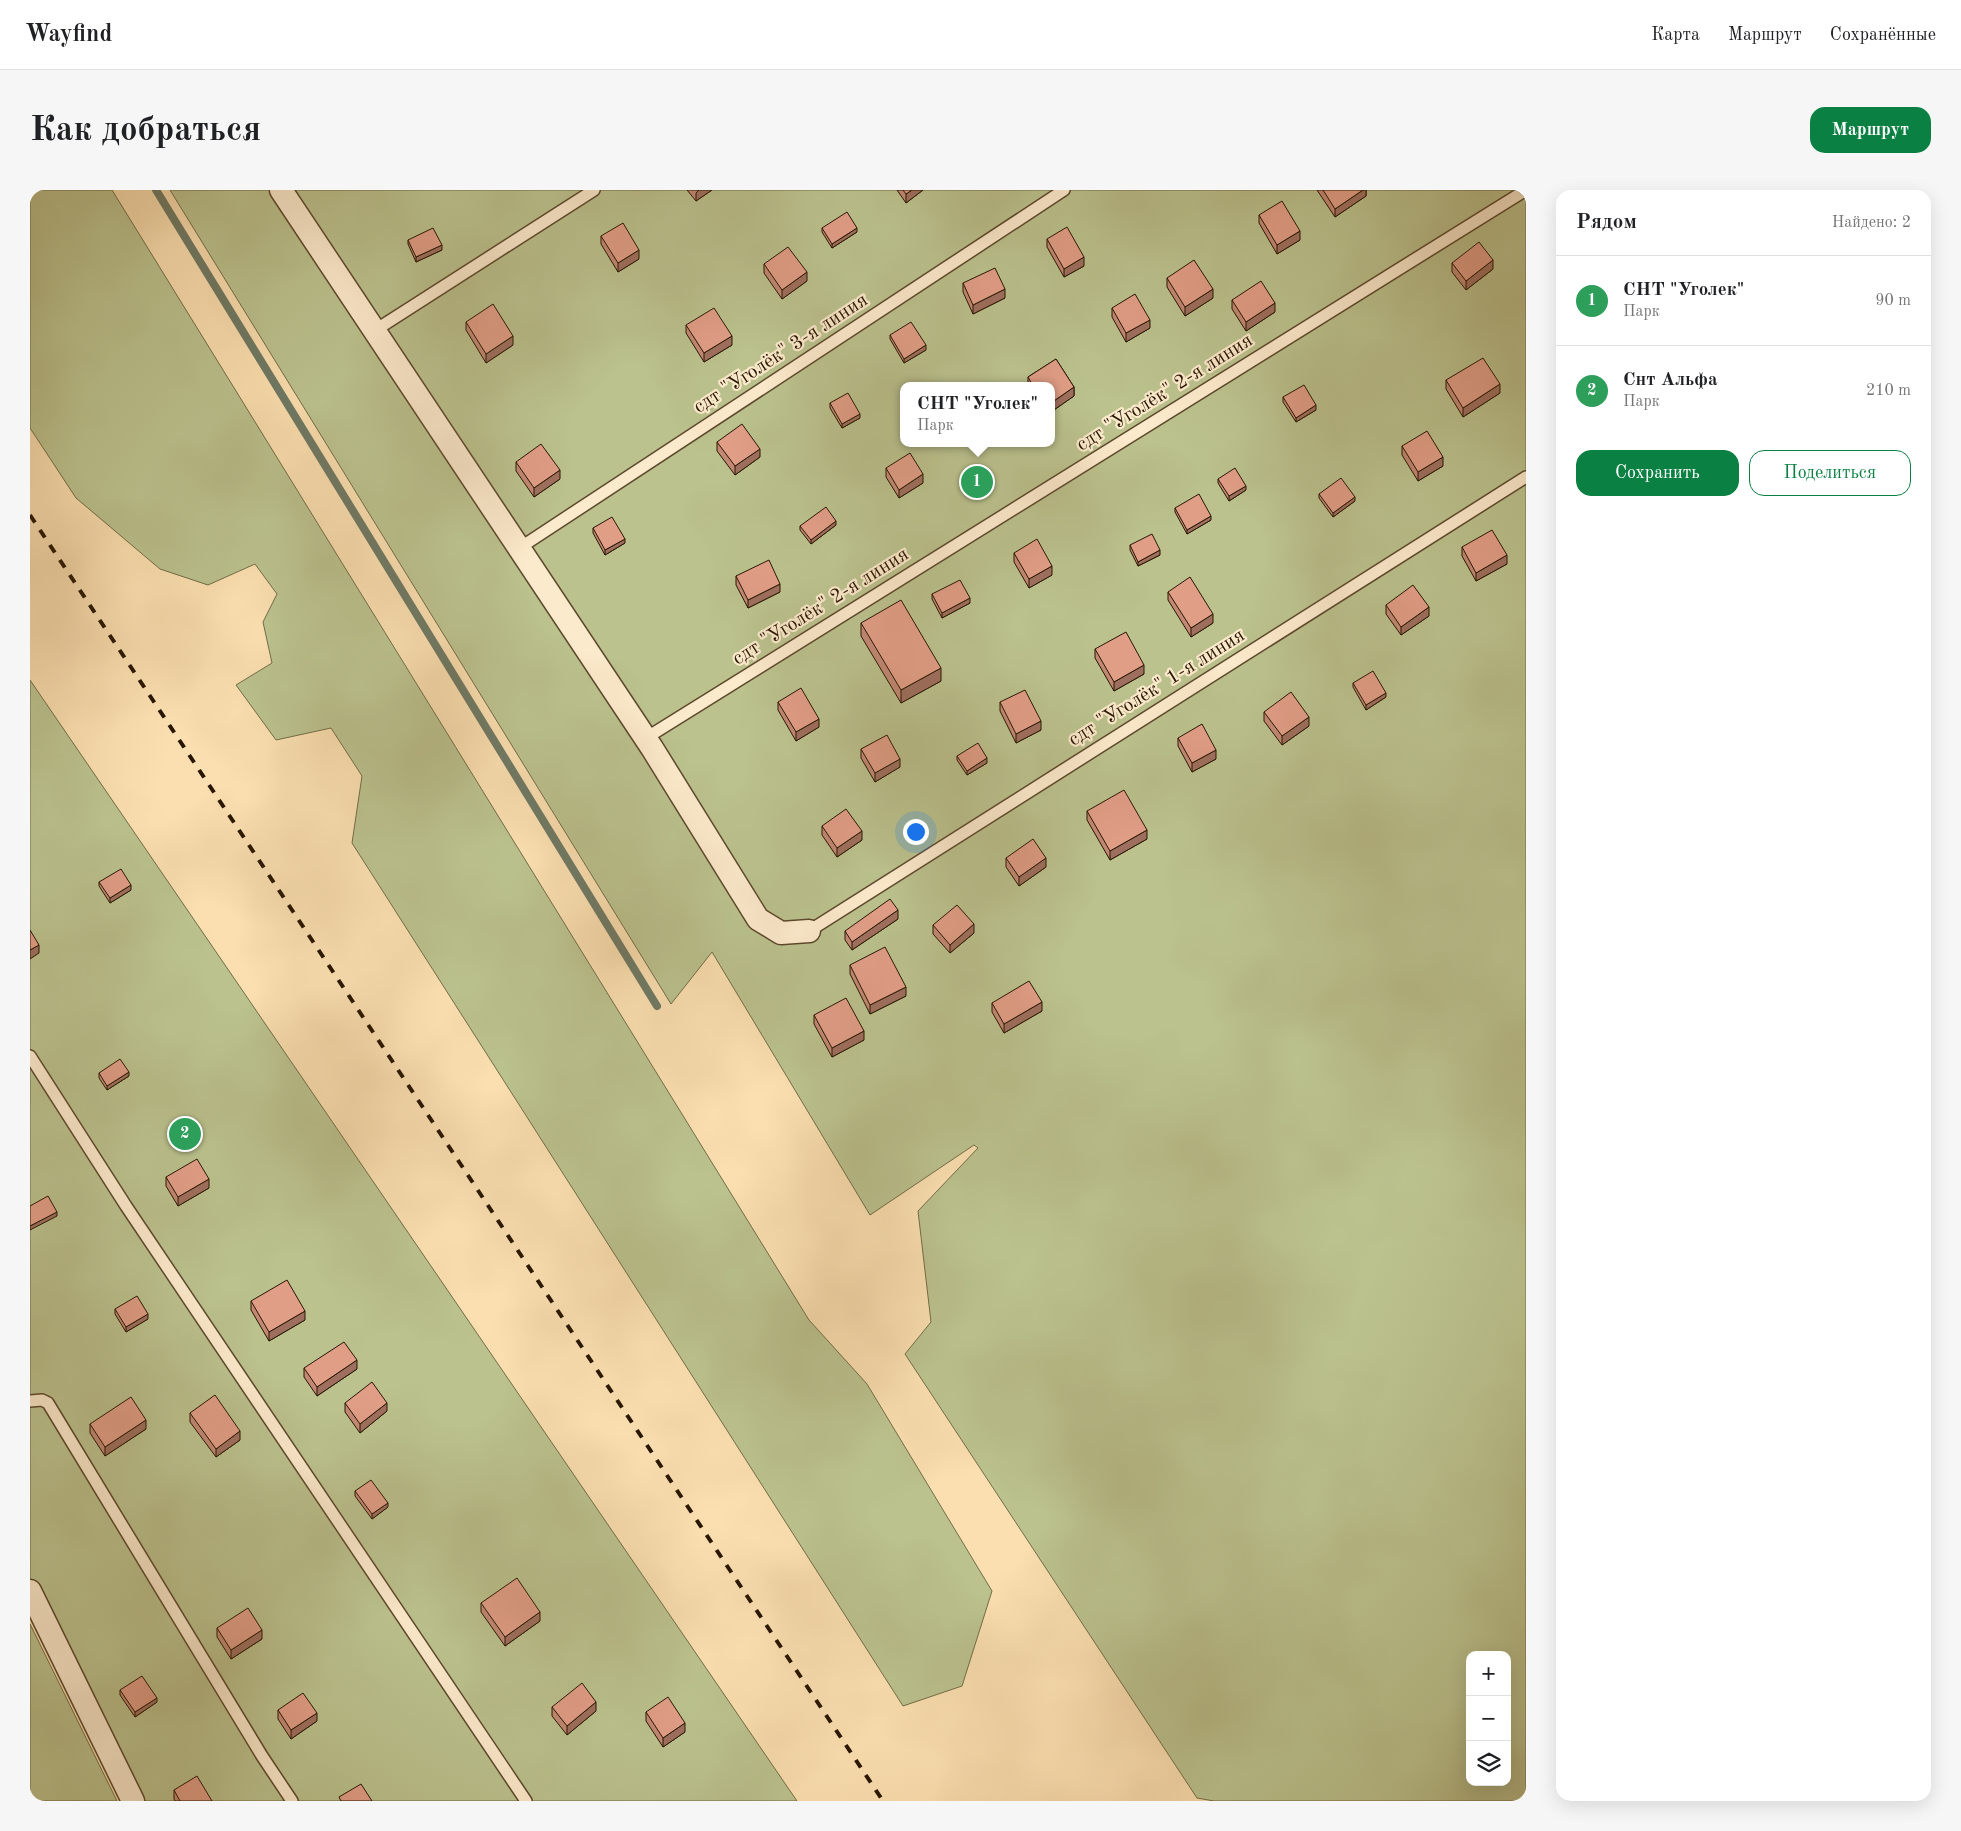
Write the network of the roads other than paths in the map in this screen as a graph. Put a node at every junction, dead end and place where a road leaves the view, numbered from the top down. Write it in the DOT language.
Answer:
graph roads {
  1 [pos="281,190"];
  2 [pos="594,190"];
  3 [pos="1064,190"];
  4 [pos="1526,190"];
  5 [pos="374,331"];
  6 [pos="1526,477"];
  7 [pos="518,548"];
  8 [pos="646,738"];
  9 [pos="808,931"];
  10 [pos="30,1056"];
  11 [pos="30,1401"];
  12 [pos="30,1591"];
  13 [pos="133,1801"];
  14 [pos="292,1801"];
  15 [pos="526,1801"];
  1 -- 5 [label="street"];
  2 -- 5 [label="lane"];
  3 -- 7 [label="lane, сдт \"Уголёк\" 3-я линия"];
  4 -- 8 [label="lane, сдт \"Уголёк\" 2-я линия"];
  5 -- 7 [label="street"];
  6 -- 9 [label="lane, сдт \"Уголёк\" 1-я линия"];
  7 -- 8 [label="street"];
  8 -- 9 [label="street"];
  10 -- 15 [label="lane"];
  11 -- 14 [label="lane"];
  12 -- 13 [label="street"];
}
